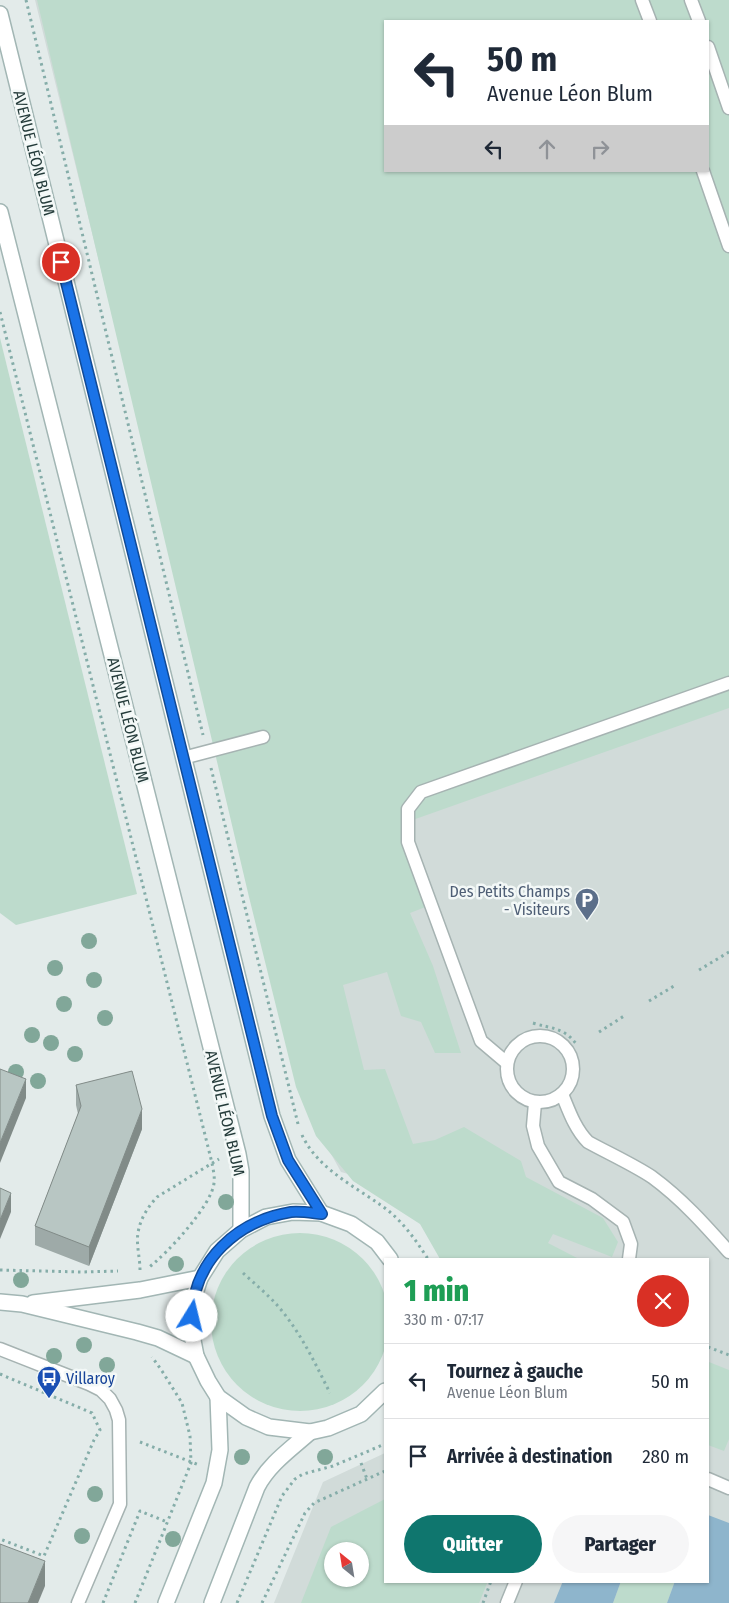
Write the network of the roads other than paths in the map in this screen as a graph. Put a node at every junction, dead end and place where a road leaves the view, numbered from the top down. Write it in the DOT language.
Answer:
graph roads {
  1 [pos="642,0"];
  2 [pos="691,0"];
  3 [pos="0,14"];
  4 [pos="650,20"];
  5 [pos="699,20"];
  6 [pos="709,50"];
  7 [pos="729,108"];
  8 [pos="702,172"];
  9 [pos="0,212"];
  10 [pos="729,246"];
  11 [pos="729,683"];
  12 [pos="263,737"];
  13 [pos="184,758"];
  14 [pos="507,1063"];
  15 [pos="562,1094"];
  16 [pos="535,1103"];
  17 [pos="322,1214"];
  18 [pos="241,1230"];
  19 [pos="729,1252"];
  20 [pos="389,1258"];
  21 [pos="629,1258"];
  22 [pos="200,1278"];
  23 [pos="0,1302"];
  24 [pos="22,1304"];
  25 [pos="0,1348"];
  26 [pos="196,1356"];
  27 [pos="384,1392"];
  28 [pos="218,1397"];
  29 [pos="310,1432"];
  30 [pos="709,1479"];
  31 [pos="729,1488"];
  32 [pos="515,1583"];
  33 [pos="78,1603"];
  34 [pos="166,1603"];
  35 [pos="212,1603"];
  36 [pos="507,1603"];
  1 -- 4 [label="lane"];
  2 -- 5 [label="lane"];
  3 -- 13 [label="main road, AVENUE LÉON BLUM"];
  6 -- 7 [label="lane"];
  8 -- 10 [label="lane"];
  9 -- 18 [label="main road, AVENUE LÉON BLUM"];
  11 -- 14 [label="lane"];
  12 -- 13 [label="lane"];
  13 -- 17 [label="main road, AVENUE LÉON BLUM"];
  14 -- 15 [label="lane"];
  14 -- 16 [label="lane"];
  15 -- 16 [label="lane"];
  15 -- 19 [label="lane"];
  16 -- 21 [label="lane"];
  17 -- 18 [label="main road"];
  17 -- 20 [label="main road"];
  18 -- 22 [label="main road"];
  22 -- 24 [label="main road"];
  22 -- 26 [label="main road"];
  23 -- 24 [label="main road"];
  24 -- 26 [label="main road"];
  25 -- 33 [label="lane"];
  26 -- 28 [label="main road"];
  27 -- 29 [label="main road"];
  28 -- 29 [label="main road"];
  28 -- 34 [label="main road"];
  29 -- 35 [label="main road"];
  30 -- 31 [label="lane"];
  32 -- 36 [label="lane"];
}
